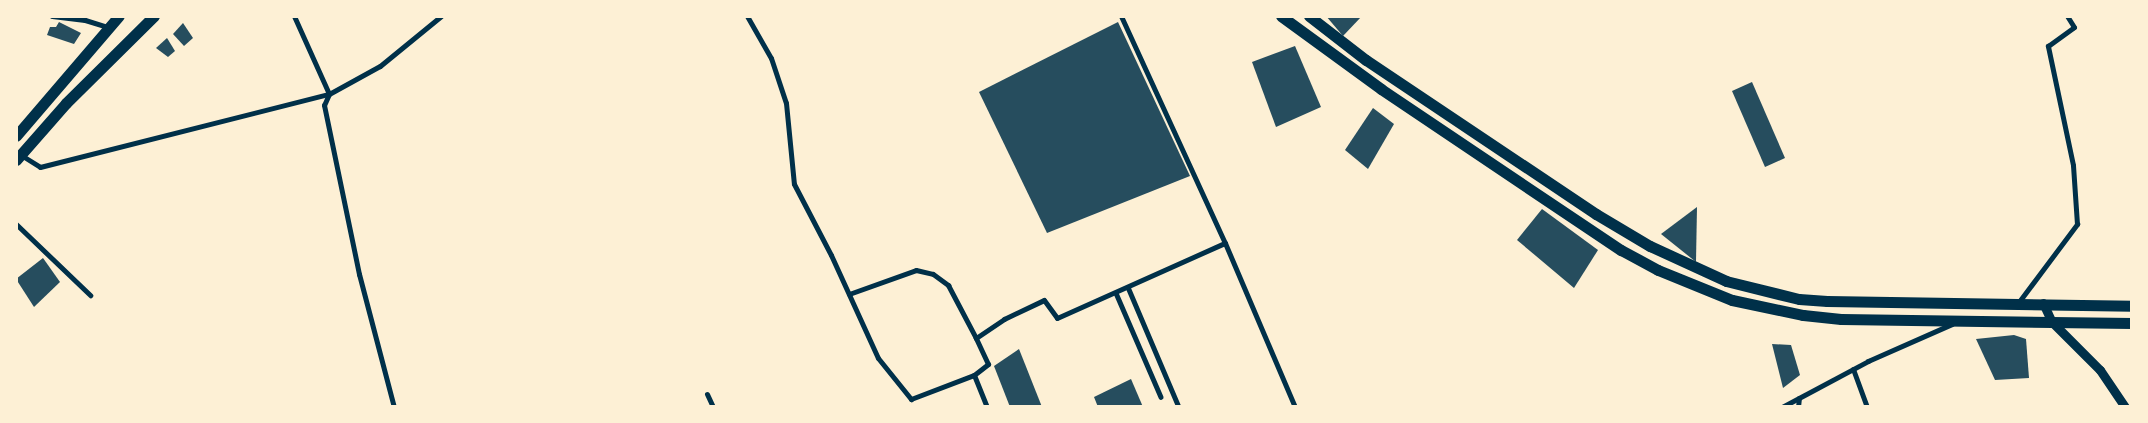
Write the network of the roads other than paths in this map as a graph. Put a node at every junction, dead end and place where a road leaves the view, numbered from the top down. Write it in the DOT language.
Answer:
graph roads {
  1 [pos="52,16"];
  2 [pos="119,16"];
  3 [pos="154,16"];
  4 [pos="294,16"];
  5 [pos="441,16"];
  6 [pos="747,16"];
  7 [pos="1121,16"];
  8 [pos="1281,16"];
  9 [pos="2067,16"];
  10 [pos="1312,17"];
  11 [pos="83,18"];
  12 [pos="108,27"];
  13 [pos="329,94"];
  14 [pos="16,136"];
  15 [pos="19,157"];
  16 [pos="16,224"];
  17 [pos="1225,243"];
  18 [pos="1128,288"];
  19 [pos="1116,293"];
  20 [pos="849,294"];
  21 [pos="90,295"];
  22 [pos="2017,303"];
  23 [pos="2044,303"];
  24 [pos="2132,306"];
  25 [pos="1959,321"];
  26 [pos="2052,322"];
  27 [pos="2132,323"];
  28 [pos="976,338"];
  29 [pos="1853,369"];
  30 [pos="974,375"];
  31 [pos="707,394"];
  32 [pos="1161,398"];
  33 [pos="1798,398"];
  34 [pos="1178,406"];
  35 [pos="394,407"];
  36 [pos="713,407"];
  37 [pos="987,407"];
  38 [pos="1296,407"];
  39 [pos="1782,407"];
  40 [pos="1798,407"];
  41 [pos="1866,407"];
  42 [pos="2125,407"];
  1 -- 11 [label="street"];
  2 -- 12 [label="highway"];
  3 -- 15 [label="highway"];
  4 -- 13 [label="street"];
  5 -- 13 [label="street"];
  6 -- 20 [label="street"];
  7 -- 17 [label="street"];
  8 -- 25 [label="highway"];
  9 -- 22 [label="street"];
  10 -- 22 [label="highway"];
  11 -- 12 [label="street"];
  12 -- 14 [label="highway"];
  13 -- 15 [label="street"];
  13 -- 35 [label="street"];
  16 -- 21 [label="street"];
  17 -- 18 [label="street"];
  17 -- 38 [label="street"];
  18 -- 19 [label="street"];
  18 -- 34 [label="street"];
  19 -- 28 [label="street"];
  19 -- 32 [label="street"];
  20 -- 28 [label="street"];
  20 -- 30 [label="street"];
  22 -- 23 [label="highway"];
  23 -- 24 [label="highway"];
  23 -- 26 [label="street"];
  25 -- 26 [label="highway"];
  25 -- 29 [label="street"];
  26 -- 27 [label="highway"];
  26 -- 42 [label="street"];
  28 -- 30 [label="street"];
  29 -- 33 [label="street"];
  29 -- 41 [label="street"];
  30 -- 37 [label="street"];
  31 -- 36 [label="street"];
  33 -- 39 [label="street"];
  33 -- 40 [label="street"];
}
